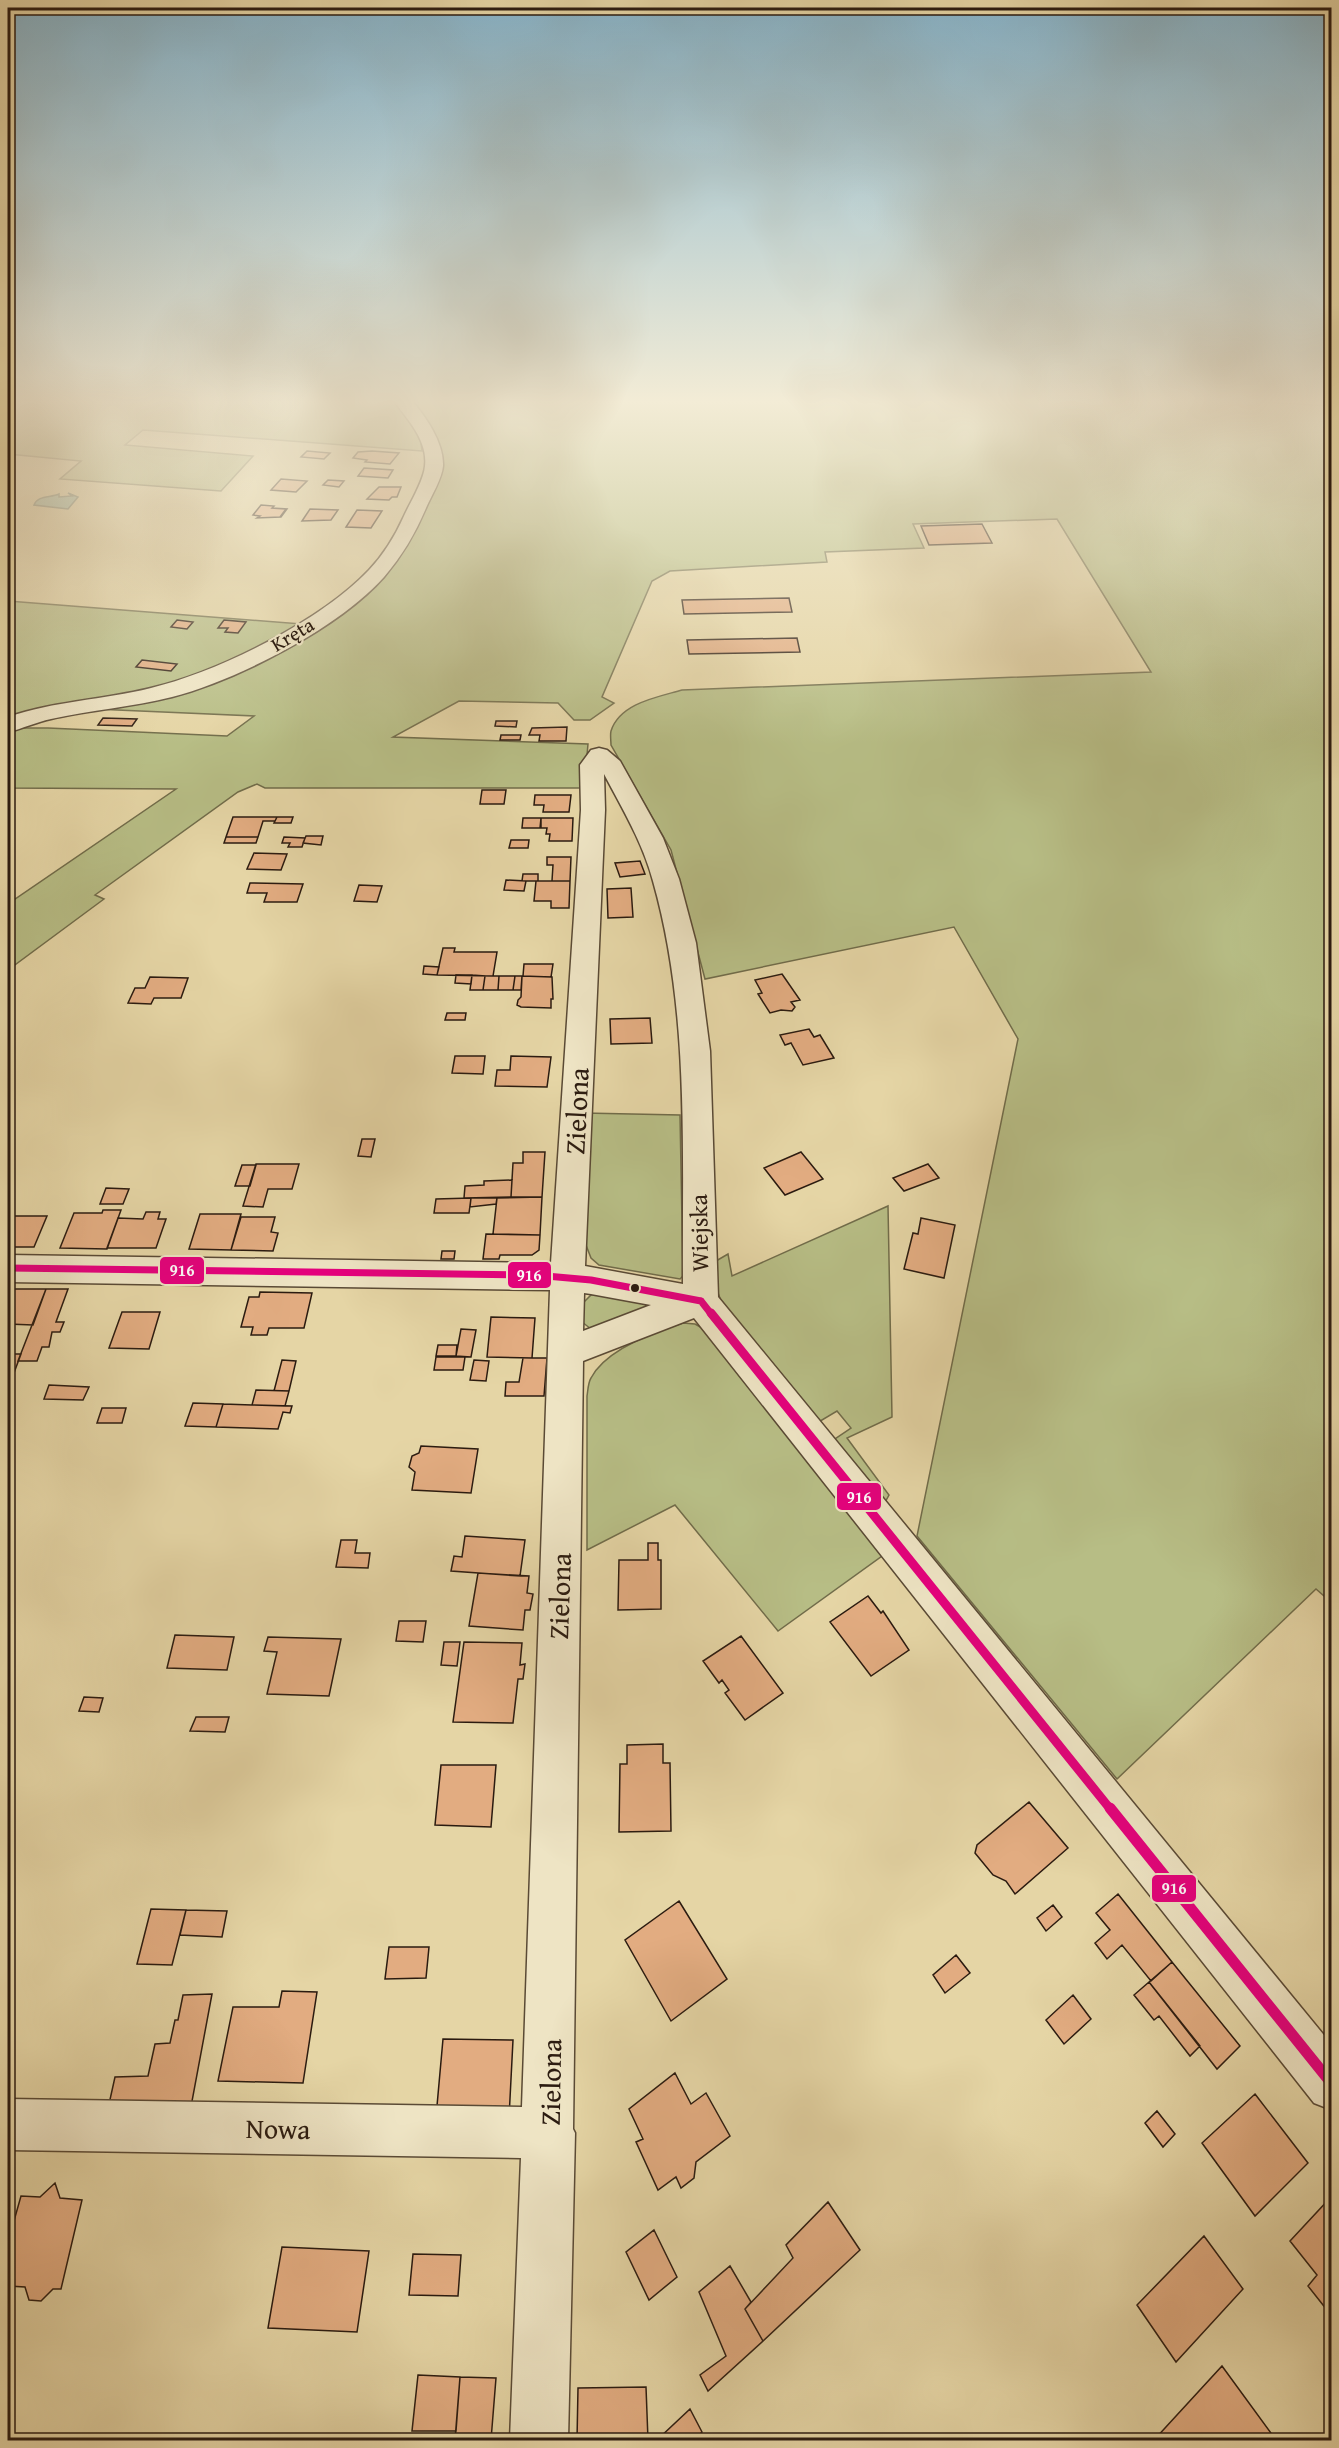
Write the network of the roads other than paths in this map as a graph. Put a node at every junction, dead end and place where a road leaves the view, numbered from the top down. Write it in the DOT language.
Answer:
graph roads {
  1 [pos="412,515"];
  2 [pos="8,725"];
  3 [pos="599,754"];
  4 [pos="8,1268"];
  5 [pos="569,1277"];
  6 [pos="701,1301"];
  7 [pos="566,1345"];
  8 [pos="1332,2085"];
  9 [pos="8,2124"];
  10 [pos="549,2133"];
  11 [pos="539,2440"];
  1 -- 2 [label="street, Kręta"];
  3 -- 5 [label="street, Zielona"];
  3 -- 6 [label="street, Wiejska"];
  4 -- 5 [label="street"];
  5 -- 6 [label="street"];
  5 -- 7 [label="street, Zielona"];
  6 -- 7 [label="street"];
  6 -- 8 [label="street, Wiejska"];
  7 -- 10 [label="street, Zielona"];
  9 -- 10 [label="street, Nowa"];
  10 -- 11 [label="street, Zielona"];
}
